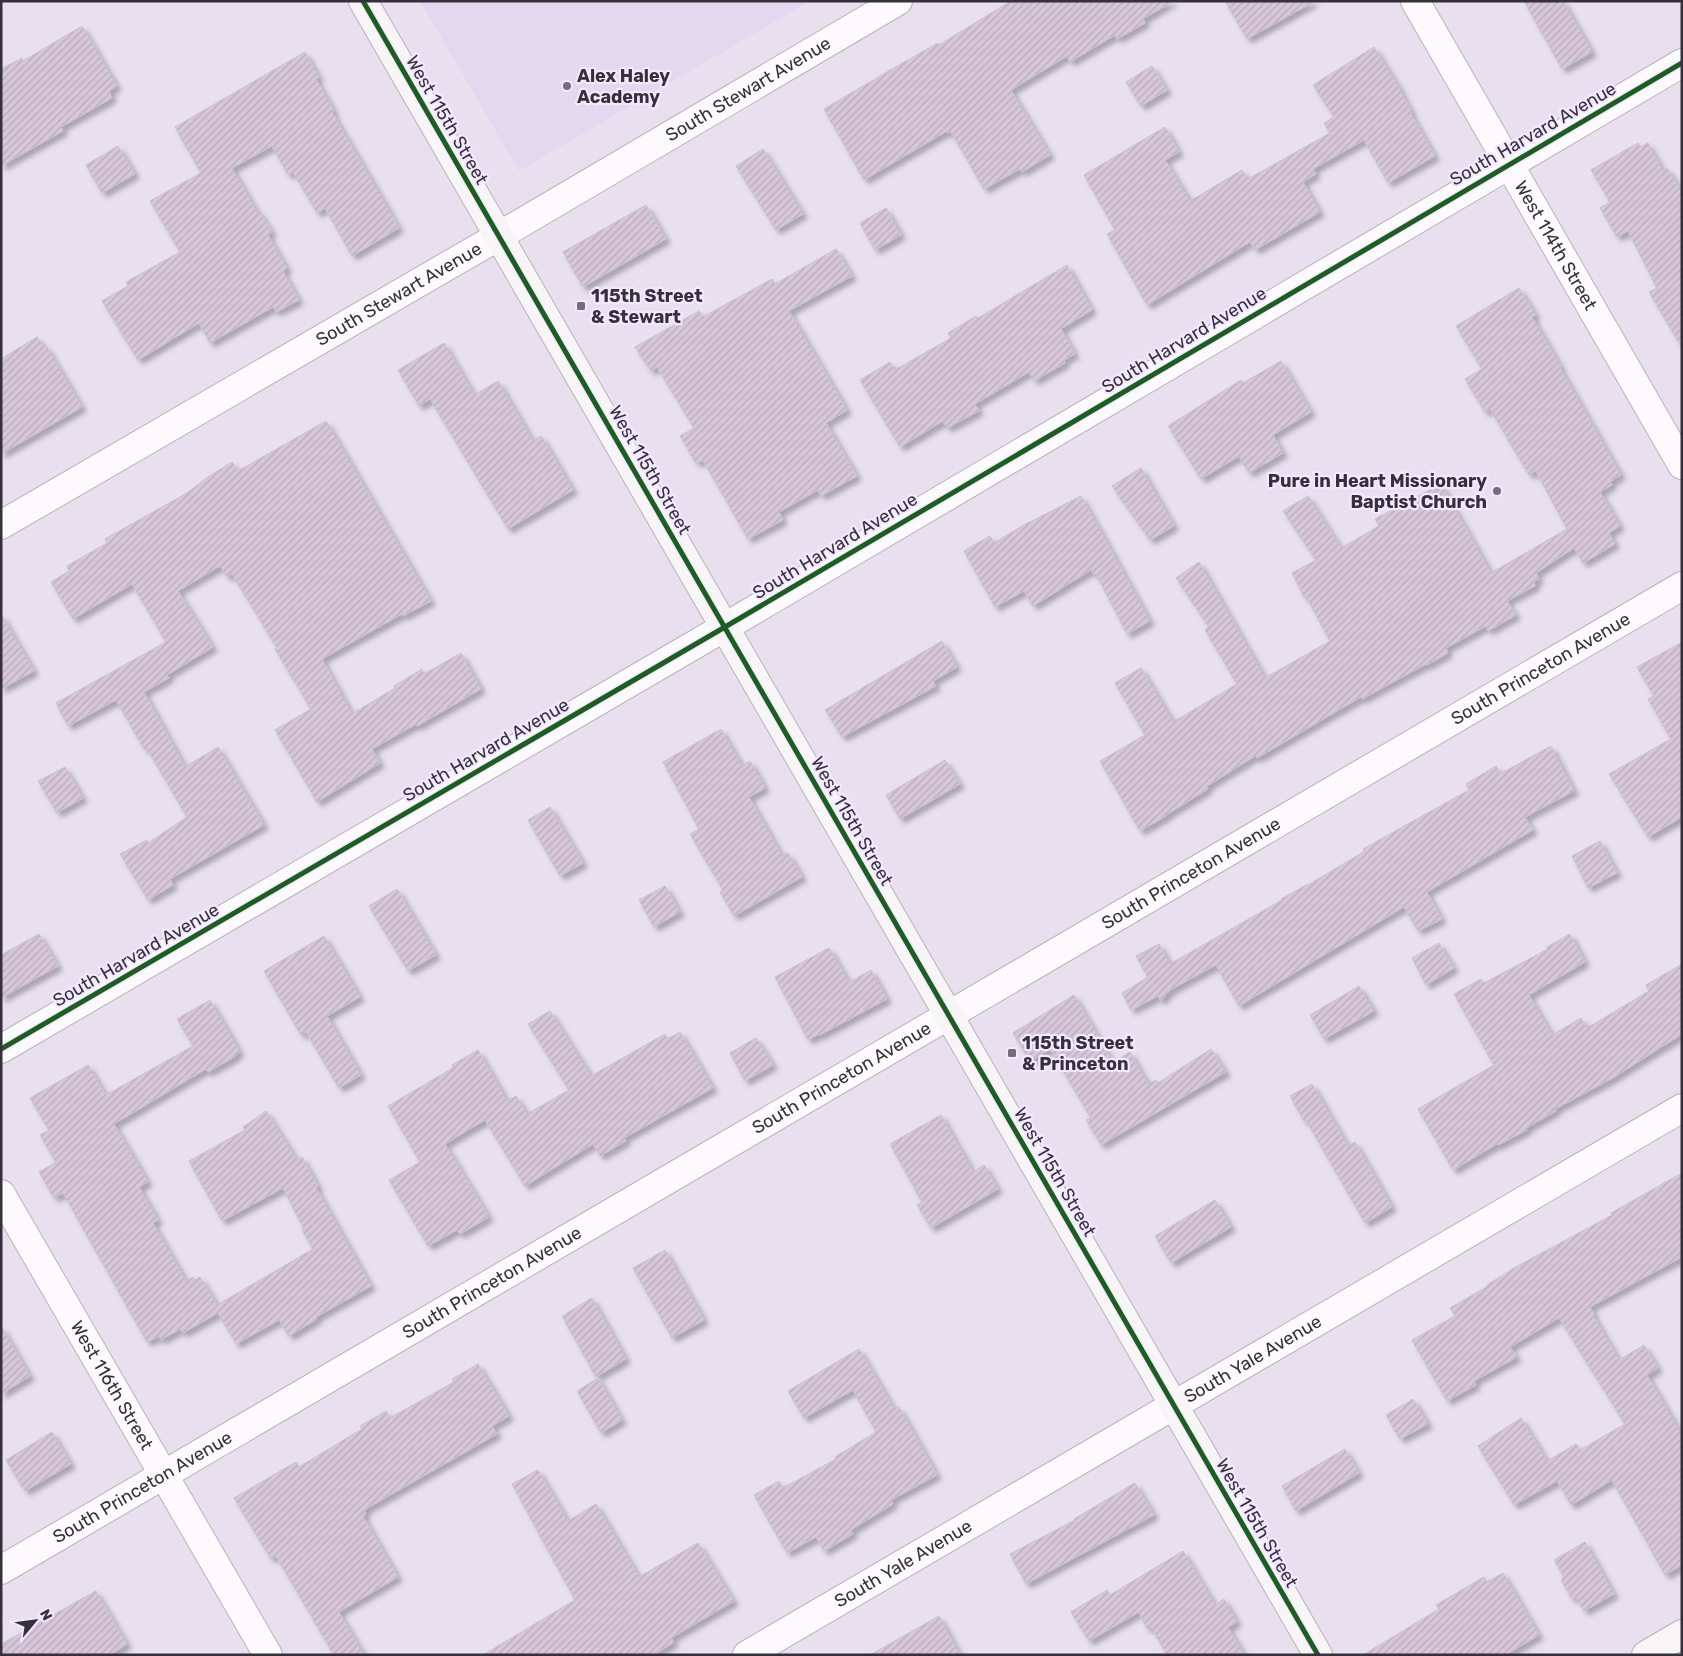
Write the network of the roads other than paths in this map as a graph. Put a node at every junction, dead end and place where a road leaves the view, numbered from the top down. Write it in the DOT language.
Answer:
graph roads {
  1 [pos="363,1"];
  2 [pos="898,1"];
  3 [pos="1414,1"];
  4 [pos="1682,62"];
  5 [pos="1508,164"];
  6 [pos="499,236"];
  7 [pos="1682,465"];
  8 [pos="1,525"];
  9 [pos="1682,586"];
  10 [pos="724,627"];
  11 [pos="948,1015"];
  12 [pos="1,1049"];
  13 [pos="1682,1108"];
  14 [pos="1,1194"];
  15 [pos="1173,1405"];
  16 [pos="164,1475"];
  17 [pos="1,1570"];
  18 [pos="1682,1634"];
  19 [pos="268,1655"];
  20 [pos="747,1655"];
  21 [pos="1318,1655"];
  22 [pos="1646,1655"];
  1 -- 6 [label="street, West 115th Street"];
  2 -- 6 [label="street, South Stewart Avenue"];
  3 -- 5 [label="street, West 114th Street"];
  4 -- 5 [label="street, South Harvard Avenue"];
  5 -- 7 [label="street, West 114th Street"];
  5 -- 10 [label="street, South Harvard Avenue"];
  6 -- 8 [label="street, South Stewart Avenue"];
  6 -- 10 [label="street, West 115th Street"];
  9 -- 11 [label="street, South Princeton Avenue"];
  10 -- 11 [label="street, West 115th Street"];
  10 -- 12 [label="street, South Harvard Avenue"];
  11 -- 15 [label="street, West 115th Street"];
  11 -- 16 [label="street, South Princeton Avenue"];
  13 -- 15 [label="street, South Yale Avenue"];
  14 -- 16 [label="street, West 116th Street"];
  15 -- 20 [label="street, South Yale Avenue"];
  15 -- 21 [label="street, West 115th Street"];
  16 -- 17 [label="street, South Princeton Avenue"];
  16 -- 19 [label="street, West 116th Street"];
  18 -- 22 [label="street"];
}
